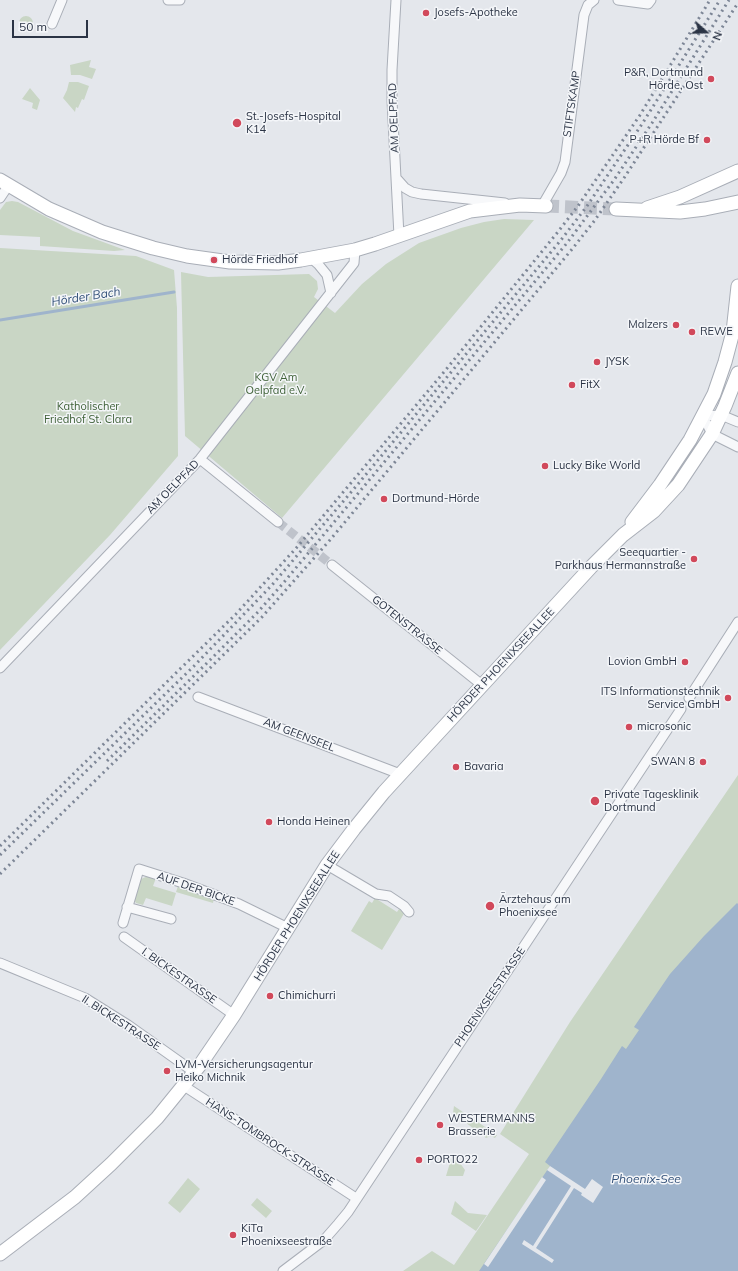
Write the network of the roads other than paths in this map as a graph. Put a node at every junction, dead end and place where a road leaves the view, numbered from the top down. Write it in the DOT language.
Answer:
graph roads {
  1 [pos="62,0"];
  2 [pos="168,0"];
  3 [pos="180,0"];
  4 [pos="396,0"];
  5 [pos="594,0"];
  6 [pos="618,0"];
  7 [pos="651,0"];
  8 [pos="52,24"];
  9 [pos="738,171"];
  10 [pos="397,179"];
  11 [pos="4,183"];
  12 [pos="0,198"];
  13 [pos="738,202"];
  14 [pos="520,205"];
  15 [pos="544,206"];
  16 [pos="616,209"];
  17 [pos="643,210"];
  18 [pos="399,236"];
  19 [pos="355,250"];
  20 [pos="311,258"];
  21 [pos="738,286"];
  22 [pos="331,293"];
  23 [pos="738,373"];
  24 [pos="721,415"];
  25 [pos="703,416"];
  26 [pos="738,422"];
  27 [pos="712,434"];
  28 [pos="738,447"];
  29 [pos="200,459"];
  30 [pos="278,522"];
  31 [pos="622,535"];
  32 [pos="332,565"];
  33 [pos="738,622"];
  34 [pos="0,668"];
  35 [pos="482,685"];
  36 [pos="198,697"];
  37 [pos="689,698"];
  38 [pos="682,709"];
  39 [pos="400,774"];
  40 [pos="327,865"];
  41 [pos="127,907"];
  42 [pos="409,912"];
  43 [pos="171,919"];
  44 [pos="123,922"];
  45 [pos="288,928"];
  46 [pos="124,937"];
  47 [pos="0,963"];
  48 [pos="234,1016"];
  49 [pos="194,1072"];
  50 [pos="184,1086"];
  51 [pos="356,1198"];
  52 [pos="0,1254"];
  53 [pos="284,1271"];
  1 -- 8 [label="street"];
  2 -- 3 [label="street"];
  4 -- 10 [label="street, AM OELPFAD"];
  5 -- 15 [label="street, STIFTSKAMP"];
  6 -- 7 [label="street"];
  9 -- 17 [label="main road"];
  10 -- 14 [label="street"];
  10 -- 18 [label="street, AM OELPFAD"];
  11 -- 12 [label="street"];
  11 -- 20 [label="main road"];
  13 -- 17 [label="main road"];
  14 -- 15 [label="main road"];
  14 -- 18 [label="main road"];
  16 -- 17 [label="main road"];
  18 -- 19 [label="main road"];
  19 -- 20 [label="main road"];
  19 -- 22 [label="street, AM OELPFAD"];
  20 -- 22 [label="street"];
  21 -- 25 [label="main road, HÖRDER PHOENIXSEEALLEE"];
  22 -- 29 [label="street, AM OELPFAD"];
  23 -- 24 [label="main road, HÖRDER PHOENIXSEEALLEE"];
  24 -- 25 [label="street"];
  24 -- 26 [label="street"];
  24 -- 27 [label="main road, HÖRDER PHOENIXSEEALLEE"];
  25 -- 27 [label="street"];
  25 -- 31 [label="main road, HÖRDER PHOENIXSEEALLEE"];
  27 -- 28 [label="street"];
  27 -- 31 [label="main road, HÖRDER PHOENIXSEEALLEE"];
  29 -- 30 [label="street"];
  29 -- 34 [label="street, AM OELPFAD"];
  31 -- 35 [label="main road, HÖRDER PHOENIXSEEALLEE"];
  32 -- 35 [label="street, GOTENSTRASSE"];
  33 -- 37 [label="street"];
  35 -- 39 [label="main road, HÖRDER PHOENIXSEEALLEE"];
  36 -- 39 [label="street, AM GEENSEEL"];
  38 -- 51 [label="street, PHOENIXSEESTRASSE"];
  39 -- 40 [label="main road, HÖRDER PHOENIXSEEALLEE"];
  40 -- 42 [label="street"];
  40 -- 45 [label="main road, HÖRDER PHOENIXSEEALLEE"];
  41 -- 43 [label="street"];
  41 -- 44 [label="street, AUF DER BICKE"];
  41 -- 45 [label="street, AUF DER BICKE"];
  45 -- 48 [label="main road, HÖRDER PHOENIXSEEALLEE"];
  46 -- 48 [label="street, I. BICKESTRASSE"];
  47 -- 49 [label="street, II. BICKESTRASSE"];
  48 -- 49 [label="main road, HÖRDER PHOENIXSEEALLEE"];
  49 -- 50 [label="main road, HÖRDER PHOENIXSEEALLEE"];
  50 -- 51 [label="street, HANS-TOMBROCK-STRASSE"];
  50 -- 52 [label="main road, HÖRDER PHOENIXSEEALLEE"];
  51 -- 53 [label="street, PHOENIXSEESTRASSE"];
}
